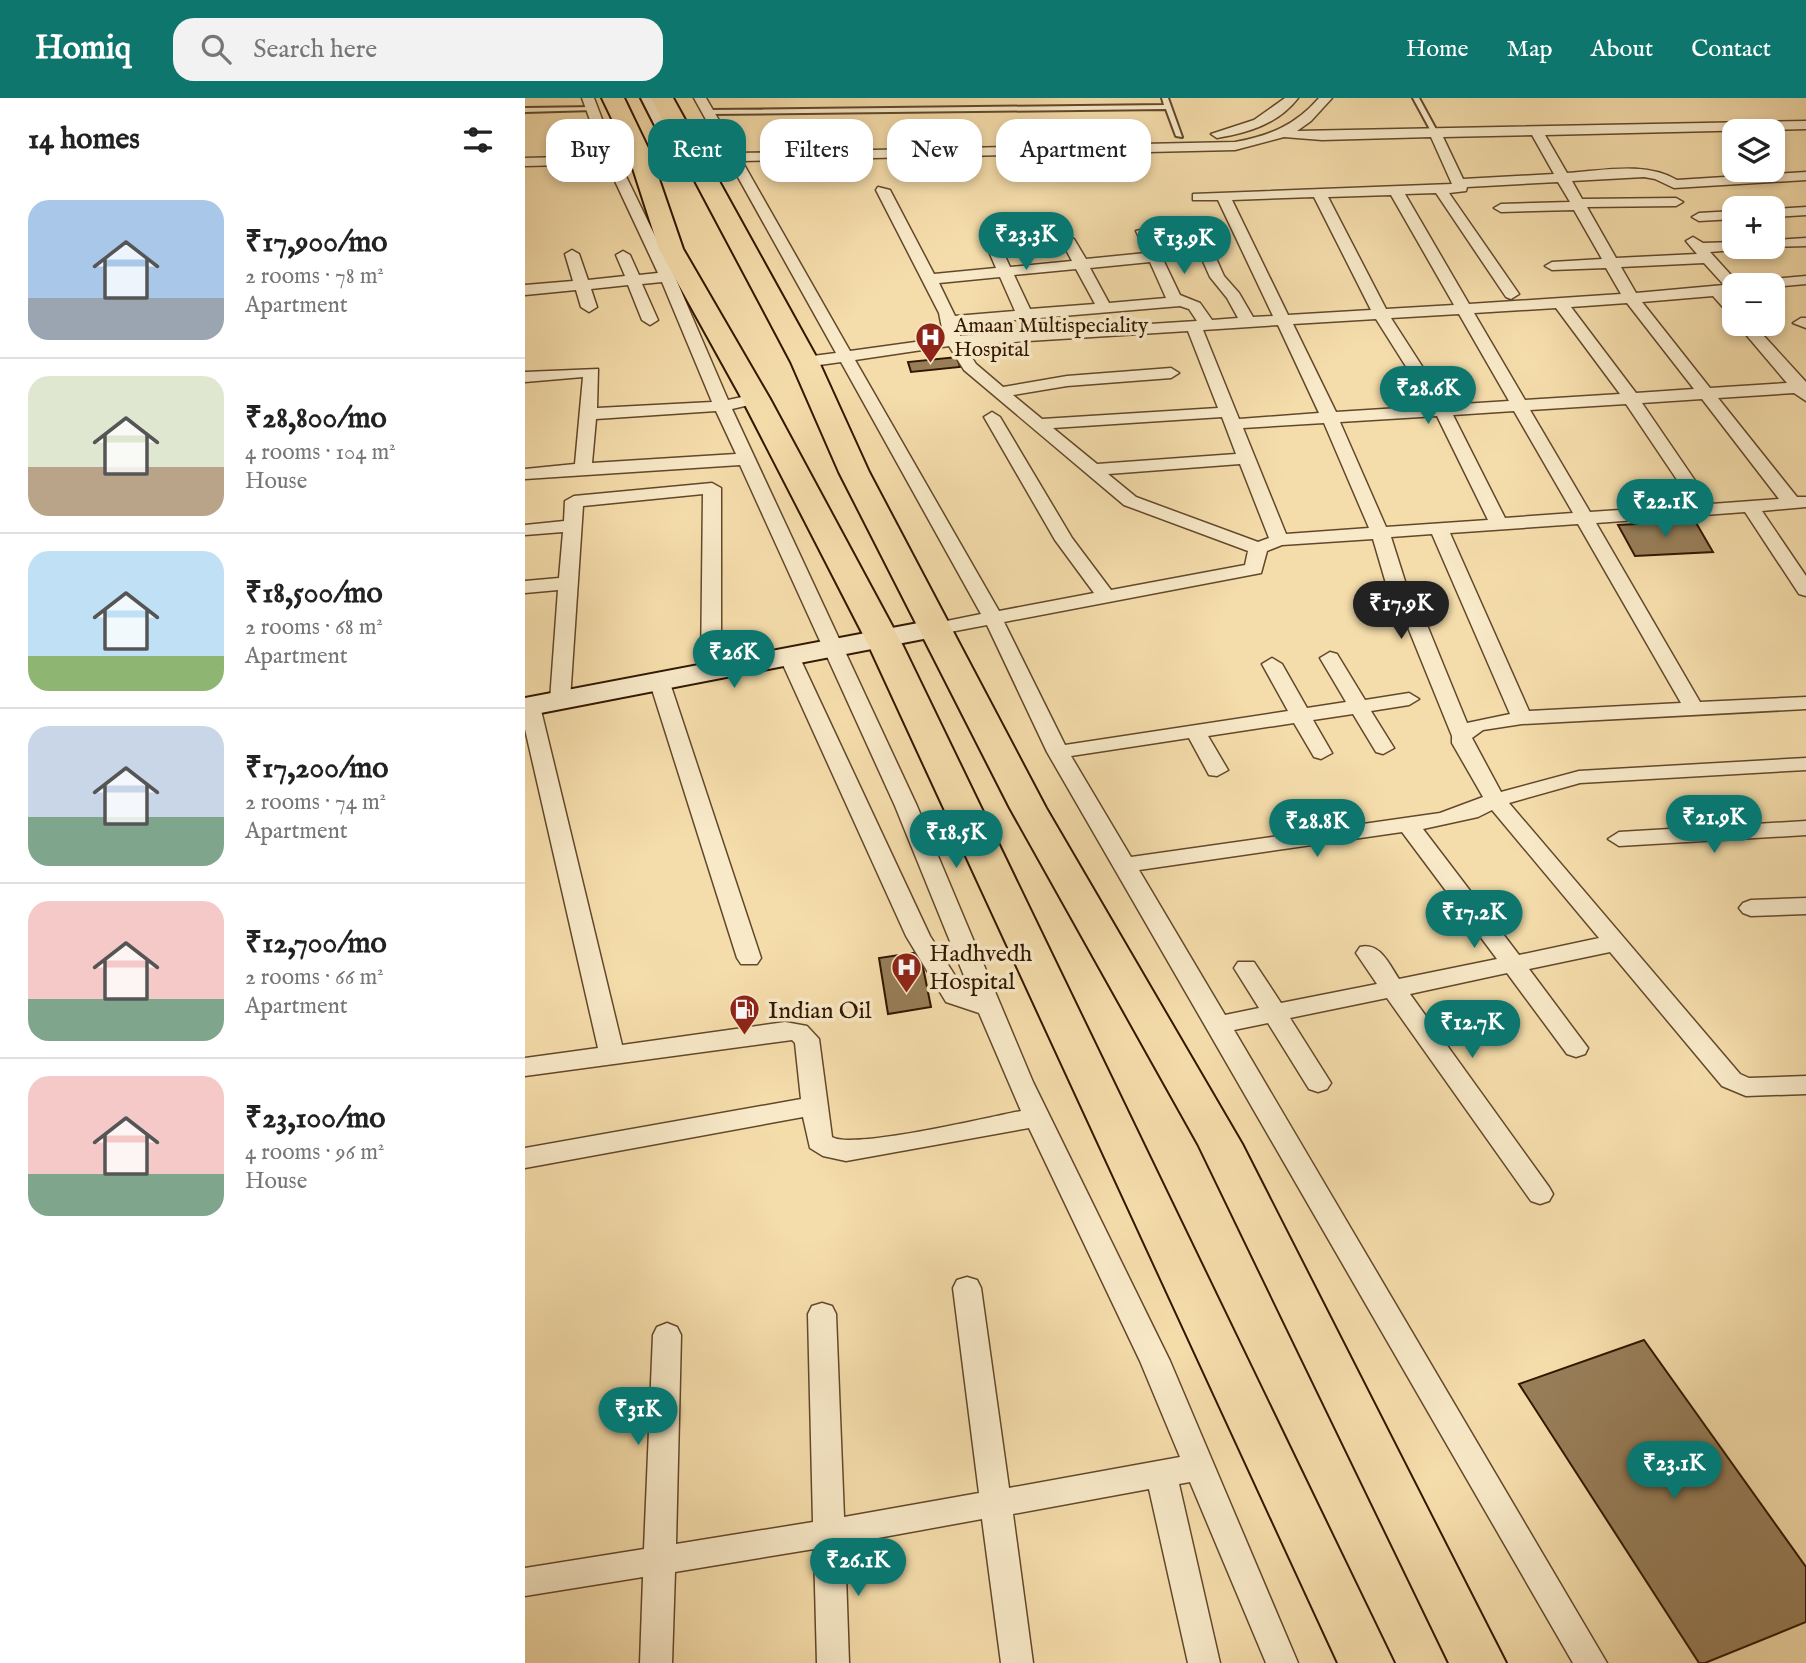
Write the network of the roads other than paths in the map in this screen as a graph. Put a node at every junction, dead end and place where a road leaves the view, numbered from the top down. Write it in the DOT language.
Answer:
graph roads {
  1 [pos="636,98"];
  2 [pos="650,98"];
  3 [pos="662,98"];
  4 [pos="1165,98"];
  5 [pos="1291,98"];
  6 [pos="1326,98"];
  7 [pos="1416,98"];
  8 [pos="598,101"];
  9 [pos="705,105"];
  10 [pos="1169,107"];
  11 [pos="525,110"];
  12 [pos="648,119"];
  13 [pos="657,119"];
  14 [pos="665,119"];
  15 [pos="1806,125"];
  16 [pos="1536,130"];
  17 [pos="1435,132"];
  18 [pos="1286,134"];
  19 [pos="1180,136"];
  20 [pos="648,138"];
  21 [pos="982,146"];
  22 [pos="982,148"];
  23 [pos="887,149"];
  24 [pos="525,152"];
  25 [pos="746,152"];
  26 [pos="648,154"];
  27 [pos="648,155"];
  28 [pos="525,162"];
  29 [pos="1563,178"];
  30 [pos="1805,178"];
  31 [pos="669,182"];
  32 [pos="670,182"];
  33 [pos="687,182"];
  34 [pos="694,182"];
  35 [pos="1459,183"];
  36 [pos="1439,188"];
  37 [pos="883,190"];
  38 [pos="1395,190"];
  39 [pos="1319,192"];
  40 [pos="1198,197"];
  41 [pos="1223,197"];
  42 [pos="1676,202"];
  43 [pos="1578,205"];
  44 [pos="1501,208"];
  45 [pos="1806,211"];
  46 [pos="1785,212"];
  47 [pos="1722,216"];
  48 [pos="1699,217"];
  49 [pos="1194,225"];
  50 [pos="1143,231"];
  51 [pos="1069,242"];
  52 [pos="1806,242"];
  53 [pos="1785,243"];
  54 [pos="993,247"];
  55 [pos="1722,247"];
  56 [pos="1699,249"];
  57 [pos="572,254"];
  58 [pos="623,255"];
  59 [pos="1155,257"];
  60 [pos="1611,263"];
  61 [pos="1080,264"];
  62 [pos="1552,265"];
  63 [pos="1006,271"];
  64 [pos="668,277"];
  65 [pos="929,279"];
  66 [pos="1806,280"];
  67 [pos="632,281"];
  68 [pos="1785,282"];
  69 [pos="583,286"];
  70 [pos="525,290"];
  71 [pos="1717,291"];
  72 [pos="1511,295"];
  73 [pos="1722,297"];
  74 [pos="1631,298"];
  75 [pos="1180,301"];
  76 [pos="1560,303"];
  77 [pos="589,307"];
  78 [pos="1104,307"];
  79 [pos="1462,309"];
  80 [pos="1025,314"];
  81 [pos="1381,314"];
  82 [pos="650,320"];
  83 [pos="1283,320"];
  84 [pos="948,321"];
  85 [pos="1248,322"];
  86 [pos="1200,325"];
  87 [pos="1756,336"];
  88 [pos="953,341"];
  89 [pos="848,356"];
  90 [pos="805,362"];
  91 [pos="1171,373"];
  92 [pos="525,377"];
  93 [pos="1804,390"];
  94 [pos="1000,392"];
  95 [pos="1706,394"];
  96 [pos="1632,398"];
  97 [pos="739,402"];
  98 [pos="1519,405"];
  99 [pos="1442,410"];
  100 [pos="588,414"];
  101 [pos="992,417"];
  102 [pos="1231,418"];
  103 [pos="1330,418"];
  104 [pos="1038,424"];
  105 [pos="1247,458"];
  106 [pos="747,459"];
  107 [pos="583,469"];
  108 [pos="1093,470"];
  109 [pos="525,474"];
  110 [pos="1799,503"];
  111 [pos="1751,506"];
  112 [pos="1706,510"];
  113 [pos="1587,518"];
  114 [pos="1499,524"];
  115 [pos="572,526"];
  116 [pos="1439,529"];
  117 [pos="525,530"];
  118 [pos="1380,533"];
  119 [pos="1279,540"];
  120 [pos="1258,548"];
  121 [pos="568,583"];
  122 [pos="525,587"];
  123 [pos="1806,590"];
  124 [pos="1107,597"];
  125 [pos="993,618"];
  126 [pos="934,629"];
  127 [pos="881,640"];
  128 [pos="834,648"];
  129 [pos="789,656"];
  130 [pos="1330,657"];
  131 [pos="1272,664"];
  132 [pos="711,669"];
  133 [pos="659,680"];
  134 [pos="1409,699"];
  135 [pos="560,700"];
  136 [pos="1806,703"];
  137 [pos="528,706"];
  138 [pos="1361,707"];
  139 [pos="1694,709"];
  140 [pos="1299,715"];
  141 [pos="1522,718"];
  142 [pos="1196,732"];
  143 [pos="1462,736"];
  144 [pos="1384,748"];
  145 [pos="1058,752"];
  146 [pos="1321,753"];
  147 [pos="1806,764"];
  148 [pos="1217,769"];
  149 [pos="1495,800"];
  150 [pos="1408,825"];
  151 [pos="1806,828"];
  152 [pos="1619,839"];
  153 [pos="1123,865"];
  154 [pos="1806,905"];
  155 [pos="1751,908"];
  156 [pos="1615,943"];
  157 [pos="1368,953"];
  158 [pos="749,958"];
  159 [pos="1512,963"];
  160 [pos="1246,968"];
  161 [pos="1393,989"];
  162 [pos="990,1008"];
  163 [pos="1274,1013"];
  164 [pos="1217,1025"];
  165 [pos="1576,1048"];
  166 [pos="612,1055"];
  167 [pos="525,1067"];
  168 [pos="1318,1083"];
  169 [pos="1806,1085"];
  170 [pos="813,1106"];
  171 [pos="1038,1116"];
  172 [pos="525,1158"];
  173 [pos="1540,1194"];
  174 [pos="967,1288"];
  175 [pos="822,1314"];
  176 [pos="667,1335"];
  177 [pos="1199,1467"];
  178 [pos="1161,1474"];
  179 [pos="994,1504"];
  180 [pos="830,1534"];
  181 [pos="661,1560"];
  182 [pos="525,1582"];
  183 [pos="656,1663"];
  184 [pos="834,1663"];
  185 [pos="1017,1663"];
  186 [pos="1204,1663"];
  187 [pos="1282,1663"];
  188 [pos="1366,1663"];
  189 [pos="1478,1663"];
  190 [pos="1591,1663"];
  1 -- 12 [label="main road"];
  2 -- 13 [label="main road"];
  3 -- 14 [label="highway"];
  4 -- 10 [label="lane"];
  5 -- 19 [label="street"];
  6 -- 18 [label="street"];
  7 -- 17 [label="lane"];
  8 -- 11 [label="lane"];
  8 -- 20 [label="highway"];
  9 -- 10 [label="lane"];
  10 -- 19 [label="lane"];
  15 -- 16 [label="street"];
  16 -- 17 [label="street"];
  16 -- 29 [label="street"];
  17 -- 18 [label="street"];
  17 -- 35 [label="street"];
  18 -- 22 [label="street"];
  19 -- 21 [label="street"];
  23 -- 25 [label="street"];
  24 -- 26 [label="street"];
  27 -- 28 [label="street"];
  29 -- 30 [label="street"];
  29 -- 35 [label="street"];
  29 -- 43 [label="street"];
  31 -- 64 [label="street"];
  32 -- 97 [label="highway"];
  33 -- 90 [label="highway"];
  34 -- 89 [label="street"];
  35 -- 36 [label="street"];
  36 -- 38 [label="street"];
  36 -- 72 [label="street"];
  37 -- 65 [label="street"];
  38 -- 39 [label="street"];
  38 -- 79 [label="street"];
  39 -- 41 [label="street"];
  39 -- 81 [label="street"];
  40 -- 41 [label="street"];
  41 -- 83 [label="street"];
  42 -- 43 [label="street"];
  43 -- 44 [label="street"];
  43 -- 60 [label="street"];
  45 -- 46 [label="street"];
  47 -- 48 [label="street"];
  49 -- 85 [label="street"];
  50 -- 59 [label="street"];
  51 -- 61 [label="street"];
  52 -- 53 [label="street"];
  54 -- 63 [label="street"];
  55 -- 56 [label="street"];
  56 -- 60 [label="street"];
  56 -- 71 [label="street"];
  57 -- 69 [label="street"];
  58 -- 67 [label="street"];
  59 -- 61 [label="street"];
  59 -- 75 [label="street"];
  60 -- 62 [label="street"];
  60 -- 74 [label="street"];
  61 -- 63 [label="street"];
  61 -- 78 [label="street"];
  63 -- 65 [label="street"];
  63 -- 80 [label="street"];
  64 -- 67 [label="street"];
  64 -- 97 [label="street"];
  65 -- 84 [label="street"];
  66 -- 68 [label="street"];
  67 -- 69 [label="street"];
  67 -- 82 [label="street"];
  69 -- 70 [label="street"];
  69 -- 77 [label="street"];
  71 -- 73 [label="street"];
  71 -- 74 [label="street"];
  74 -- 76 [label="street"];
  74 -- 95 [label="street"];
  75 -- 78 [label="street"];
  75 -- 86 [label="street"];
  76 -- 79 [label="street"];
  76 -- 96 [label="street"];
  78 -- 80 [label="street"];
  79 -- 81 [label="street"];
  79 -- 98 [label="street"];
  80 -- 84 [label="street"];
  81 -- 83 [label="street"];
  81 -- 99 [label="street"];
  83 -- 85 [label="street"];
  83 -- 103 [label="street"];
  84 -- 88 [label="street"];
  85 -- 86 [label="street"];
  86 -- 88 [label="street"];
  86 -- 102 [label="street"];
  87 -- 93 [label="street"];
  88 -- 89 [label="street"];
  88 -- 94 [label="street"];
  89 -- 90 [label="street"];
  89 -- 125 [label="street"];
  90 -- 126 [label="highway"];
  91 -- 94 [label="street"];
  92 -- 100 [label="street"];
  93 -- 95 [label="street"];
  94 -- 104 [label="street"];
  95 -- 96 [label="street"];
  95 -- 110 [label="street"];
  96 -- 98 [label="street"];
  96 -- 112 [label="street"];
  97 -- 100 [label="street"];
  97 -- 106 [label="street"];
  97 -- 127 [label="highway"];
  98 -- 99 [label="street"];
  98 -- 113 [label="street"];
  99 -- 103 [label="street"];
  99 -- 114 [label="street"];
  100 -- 107 [label="street"];
  101 -- 124 [label="street"];
  102 -- 103 [label="street"];
  102 -- 104 [label="street"];
  102 -- 105 [label="street"];
  103 -- 118 [label="street"];
  104 -- 108 [label="street"];
  105 -- 108 [label="street"];
  105 -- 119 [label="street"];
  106 -- 107 [label="street"];
  106 -- 128 [label="street"];
  107 -- 109 [label="street"];
  108 -- 120 [label="street"];
  110 -- 111 [label="street"];
  111 -- 112 [label="street"];
  111 -- 123 [label="street"];
  112 -- 113 [label="street"];
  113 -- 114 [label="street"];
  113 -- 139 [label="street"];
  114 -- 116 [label="street"];
  115 -- 117 [label="street"];
  115 -- 121 [label="street"];
  115 -- 132 [label="street"];
  116 -- 118 [label="street"];
  116 -- 141 [label="street"];
  118 -- 119 [label="street"];
  118 -- 143 [label="street"];
  119 -- 120 [label="street"];
  120 -- 124 [label="street"];
  121 -- 122 [label="street"];
  121 -- 135 [label="street"];
  124 -- 125 [label="street"];
  125 -- 126 [label="street"];
  125 -- 145 [label="street"];
  126 -- 127 [label="main road"];
  126 -- 189 [label="highway"];
  127 -- 128 [label="main road"];
  127 -- 188 [label="highway"];
  128 -- 129 [label="main road"];
  128 -- 162 [label="street"];
  129 -- 132 [label="main road"];
  129 -- 162 [label="street"];
  130 -- 138 [label="street"];
  131 -- 140 [label="street"];
  132 -- 133 [label="main road"];
  133 -- 135 [label="main road"];
  133 -- 158 [label="street"];
  134 -- 138 [label="street"];
  135 -- 137 [label="main road"];
  136 -- 139 [label="street"];
  137 -- 166 [label="street"];
  138 -- 140 [label="street"];
  138 -- 144 [label="street"];
  139 -- 141 [label="street"];
  140 -- 142 [label="street"];
  140 -- 146 [label="street"];
  141 -- 143 [label="street"];
  142 -- 145 [label="street"];
  142 -- 148 [label="street"];
  143 -- 149 [label="street"];
  145 -- 153 [label="street"];
  147 -- 149 [label="street"];
  149 -- 150 [label="street"];
  149 -- 156 [label="street"];
  150 -- 153 [label="street"];
  150 -- 159 [label="street"];
  151 -- 152 [label="street"];
  153 -- 164 [label="street"];
  154 -- 155 [label="street"];
  156 -- 159 [label="street"];
  156 -- 169 [label="street"];
  157 -- 161 [label="street"];
  159 -- 161 [label="street"];
  159 -- 165 [label="street"];
  160 -- 163 [label="street"];
  161 -- 163 [label="street"];
  161 -- 173 [label="street"];
  162 -- 171 [label="street"];
  163 -- 164 [label="street"];
  163 -- 168 [label="street"];
  164 -- 190 [label="street"];
  166 -- 167 [label="street"];
  166 -- 170 [label="street"];
  170 -- 171 [label="street"];
  170 -- 172 [label="street"];
  171 -- 177 [label="street"];
  174 -- 179 [label="street"];
  175 -- 180 [label="street"];
  176 -- 181 [label="street"];
  177 -- 178 [label="street"];
  177 -- 187 [label="street"];
  178 -- 179 [label="street"];
  178 -- 186 [label="street"];
  179 -- 180 [label="street"];
  179 -- 185 [label="street"];
  180 -- 181 [label="street"];
  180 -- 184 [label="street"];
  181 -- 182 [label="street"];
  181 -- 183 [label="street"];
}
